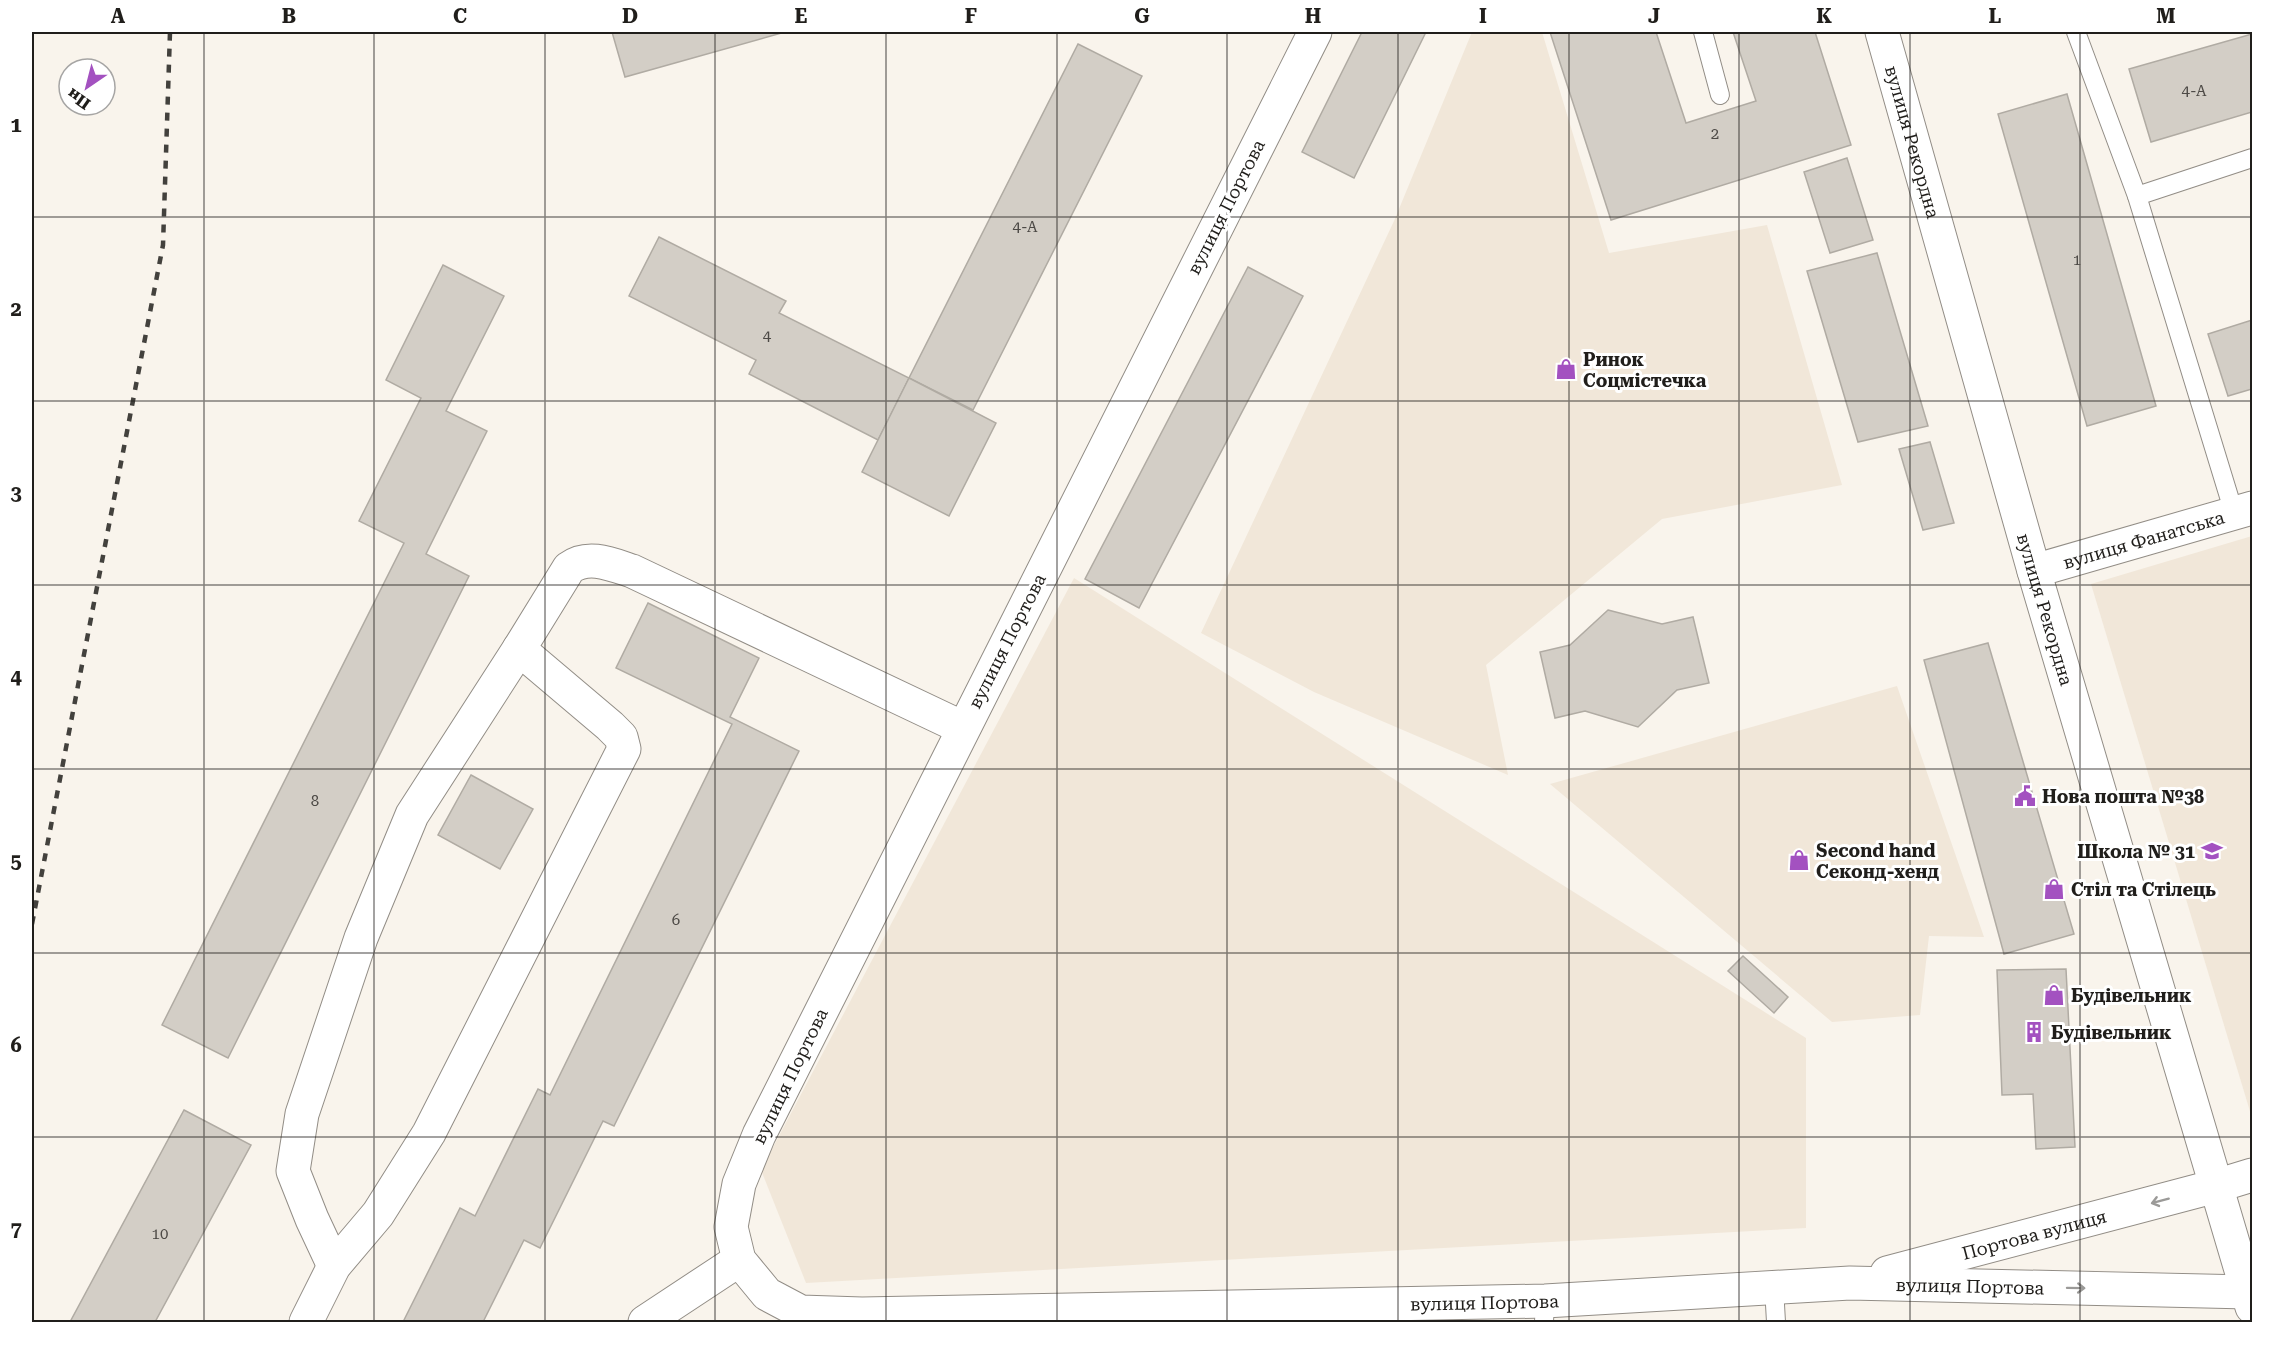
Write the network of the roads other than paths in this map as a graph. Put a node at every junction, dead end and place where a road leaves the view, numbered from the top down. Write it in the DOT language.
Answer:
graph roads {
  1 [pos="1314,32"];
  2 [pos="1703,32"];
  3 [pos="1882,32"];
  4 [pos="2076,32"];
  5 [pos="1720,95"];
  6 [pos="2253,158"];
  7 [pos="2137,196"];
  8 [pos="2243,510"];
  9 [pos="2034,571"];
  10 [pos="519,649"];
  11 [pos="963,728"];
  12 [pos="2253,1175"];
  13 [pos="2216,1186"];
  14 [pos="739,1260"];
  15 [pos="334,1266"];
  16 [pos="1850,1283"];
  17 [pos="1774,1287"];
  18 [pos="2250,1299"];
  19 [pos="1544,1312"];
  20 [pos="306,1323"];
  21 [pos="645,1323"];
  22 [pos="1776,1323"];
  1 -- 11 [label="street, вулиця Портова"];
  2 -- 5 [label="lane"];
  3 -- 9 [label="street, вулиця Рекордна"];
  4 -- 7 [label="lane"];
  6 -- 7 [label="lane"];
  7 -- 8 [label="lane"];
  8 -- 9 [label="street, вулиця Фанатська"];
  9 -- 13 [label="street, вулиця Рекордна"];
  10 -- 11 [label="street"];
  10 -- 15 [label="street"];
  10 -- 15 [label="street"];
  11 -- 14 [label="street, вулиця Портова"];
  12 -- 13 [label="street, Портова вулиця"];
  13 -- 16 [label="street, Портова вулиця, one-way"];
  13 -- 18 [label="street, вулиця Портова"];
  14 -- 19 [label="street, вулиця Портова"];
  14 -- 21 [label="street"];
  15 -- 20 [label="street"];
  16 -- 17 [label="street, вулиця Портова"];
  16 -- 18 [label="street, вулиця Портова, one-way"];
  17 -- 19 [label="street, вулиця Портова"];
  17 -- 22 [label="lane"];
}
